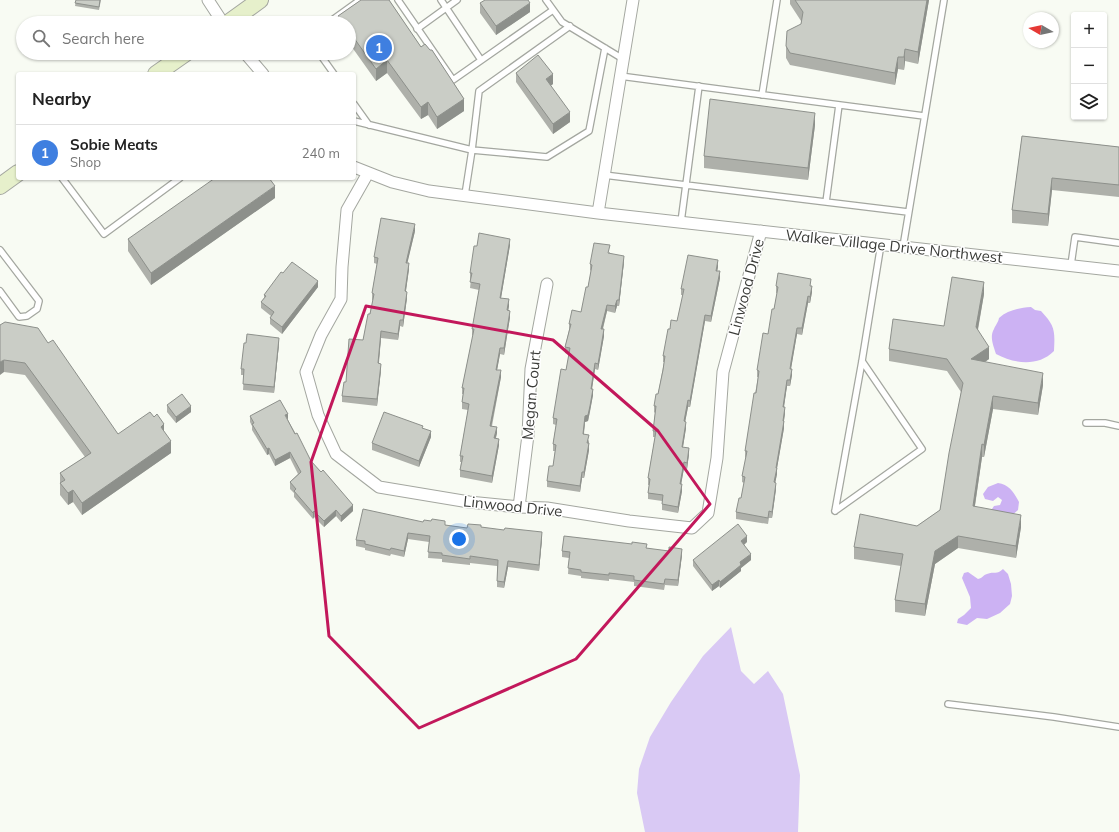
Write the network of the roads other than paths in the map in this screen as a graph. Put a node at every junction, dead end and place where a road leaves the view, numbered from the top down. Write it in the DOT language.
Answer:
graph roads {
  1 [pos="208,0"];
  2 [pos="260,0"];
  3 [pos="360,0"];
  4 [pos="398,0"];
  5 [pos="441,0"];
  6 [pos="457,0"];
  7 [pos="546,0"];
  8 [pos="633,0"];
  9 [pos="778,0"];
  10 [pos="944,0"];
  11 [pos="447,8"];
  12 [pos="553,10"];
  13 [pos="218,16"];
  14 [pos="238,16"];
  15 [pos="338,16"];
  16 [pos="570,26"];
  17 [pos="417,29"];
  18 [pos="605,48"];
  19 [pos="623,59"];
  20 [pos="176,60"];
  21 [pos="251,60"];
  22 [pos="324,60"];
  23 [pos="481,60"];
  24 [pos="159,72"];
  25 [pos="261,72"];
  26 [pos="333,72"];
  27 [pos="619,76"];
  28 [pos="699,86"];
  29 [pos="762,95"];
  30 [pos="839,105"];
  31 [pos="356,107"];
  32 [pos="924,116"];
  33 [pos="356,122"];
  34 [pos="369,125"];
  35 [pos="472,150"];
  36 [pos="356,168"];
  37 [pos="368,173"];
  38 [pos="16,174"];
  39 [pos="604,175"];
  40 [pos="64,180"];
  41 [pos="177,180"];
  42 [pos="685,184"];
  43 [pos="0,186"];
  44 [pos="465,195"];
  45 [pos="826,202"];
  46 [pos="908,212"];
  47 [pos="598,213"];
  48 [pos="681,222"];
  49 [pos="761,231"];
  50 [pos="1119,243"];
  51 [pos="880,244"];
  52 [pos="903,246"];
  53 [pos="1,254"];
  54 [pos="1071,265"];
  55 [pos="1119,271"];
  56 [pos="547,284"];
  57 [pos="0,291"];
  58 [pos="862,361"];
  59 [pos="1086,423"];
  60 [pos="1119,426"];
  61 [pos="519,507"];
  62 [pos="948,704"];
  63 [pos="1119,727"];
  1 -- 13 [label="street"];
  2 -- 14 [label="main road"];
  3 -- 15 [label="lane"];
  4 -- 17 [label="lane"];
  5 -- 11 [label="lane"];
  6 -- 11 [label="lane"];
  7 -- 12 [label="lane"];
  8 -- 19 [label="street"];
  9 -- 29 [label="lane"];
  10 -- 32 [label="lane"];
  11 -- 17 [label="lane"];
  11 -- 23 [label="lane"];
  12 -- 16 [label="lane"];
  12 -- 23 [label="lane"];
  16 -- 18 [label="lane"];
  16 -- 35 [label="lane"];
  17 -- 23 [label="lane"];
  18 -- 19 [label="lane"];
  18 -- 35 [label="lane"];
  19 -- 27 [label="street"];
  20 -- 24 [label="main road"];
  21 -- 25 [label="street"];
  22 -- 26 [label="lane"];
  27 -- 28 [label="lane"];
  27 -- 39 [label="street"];
  28 -- 29 [label="lane"];
  28 -- 42 [label="lane"];
  29 -- 30 [label="lane"];
  30 -- 32 [label="lane"];
  30 -- 45 [label="lane"];
  31 -- 34 [label="lane"];
  32 -- 46 [label="lane"];
  33 -- 34 [label="lane"];
  34 -- 35 [label="lane"];
  35 -- 44 [label="lane"];
  36 -- 37 [label="street, Walker Village Drive Northwest"];
  37 -- 44 [label="street, Walker Village Drive Northwest"];
  37 -- 61 [label="street, Linwood Drive"];
  38 -- 43 [label="main road"];
  39 -- 42 [label="lane"];
  39 -- 47 [label="street"];
  40 -- 41 [label="lane"];
  42 -- 45 [label="lane"];
  42 -- 48 [label="lane"];
  44 -- 47 [label="street, Walker Village Drive Northwest"];
  45 -- 46 [label="lane"];
  46 -- 52 [label="lane"];
  47 -- 48 [label="street, Walker Village Drive Northwest"];
  48 -- 49 [label="street, Walker Village Drive Northwest"];
  49 -- 51 [label="street, Walker Village Drive Northwest"];
  49 -- 61 [label="street, Linwood Drive"];
  50 -- 54 [label="lane"];
  51 -- 52 [label="street, Walker Village Drive Northwest"];
  51 -- 58 [label="lane"];
  52 -- 54 [label="street, Walker Village Drive Northwest"];
  53 -- 57 [label="lane"];
  54 -- 55 [label="street, Walker Village Drive Northwest"];
  56 -- 61 [label="street, Megan Court"];
  58 -- 58 [label="lane"];
  59 -- 60 [label="lane"];
  62 -- 63 [label="lane"];
}
